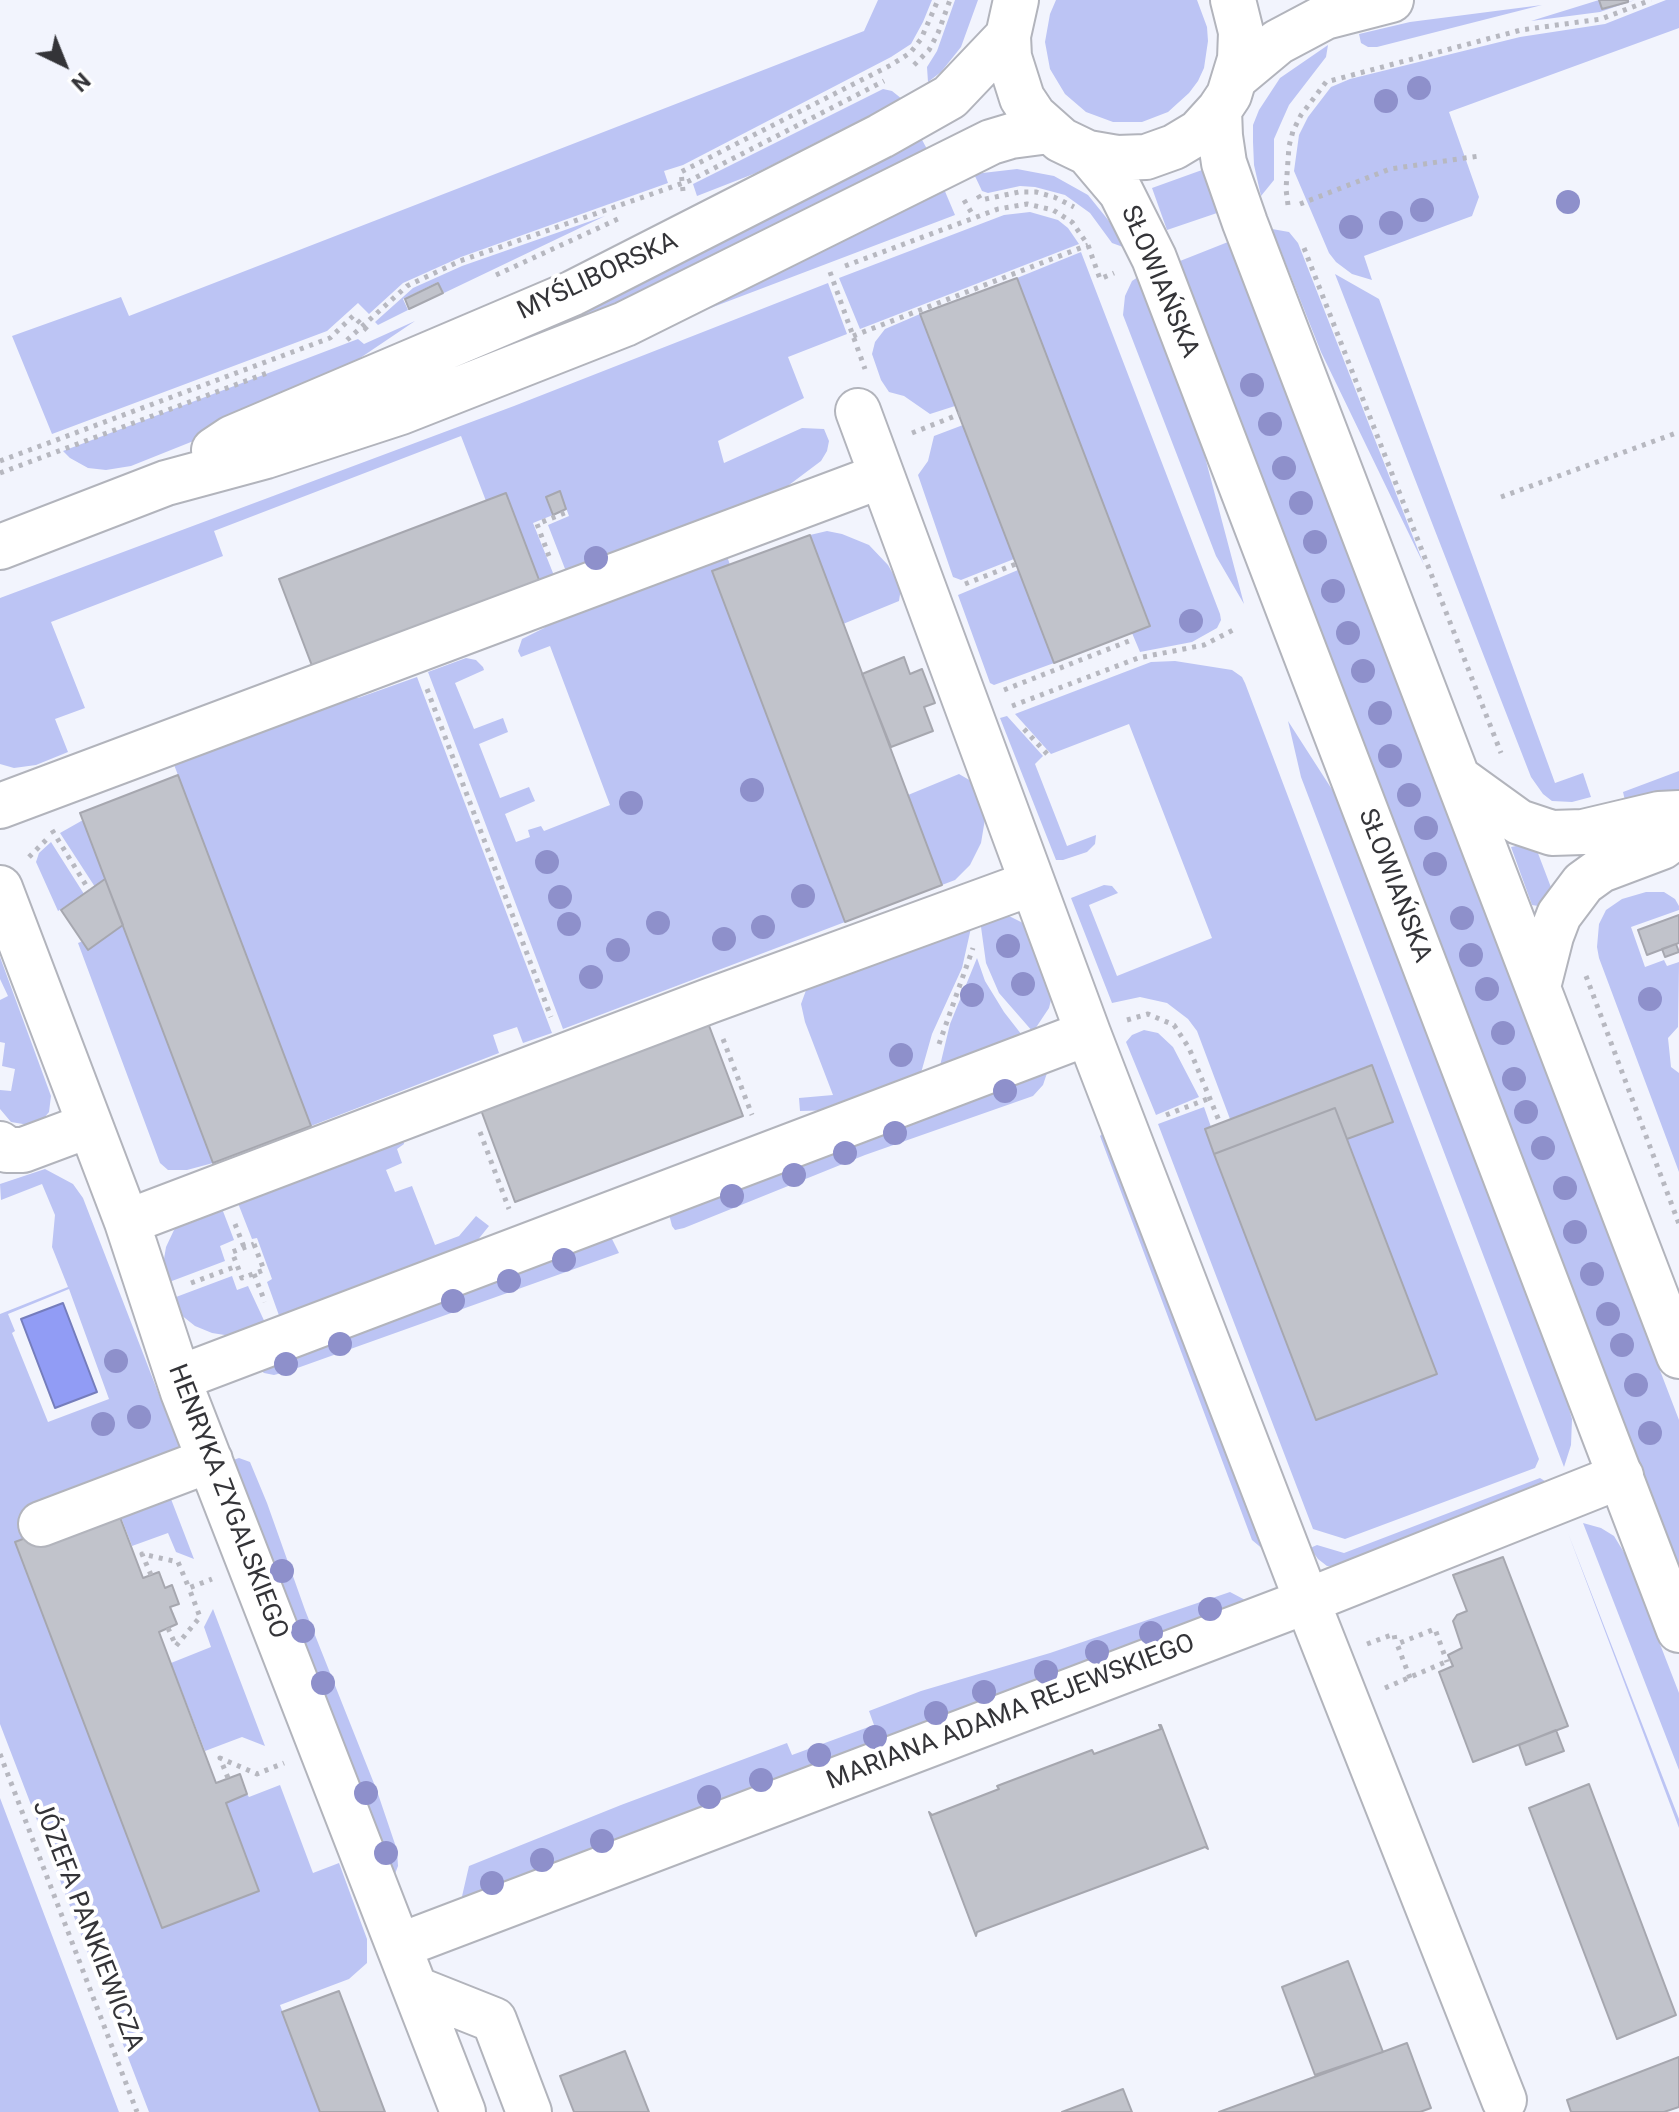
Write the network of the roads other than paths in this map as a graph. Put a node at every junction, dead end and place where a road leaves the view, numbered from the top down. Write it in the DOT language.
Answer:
graph roads {
  1 [pos="1233,0"];
  2 [pos="1391,0"];
  3 [pos="1012,18"];
  4 [pos="1227,94"];
  5 [pos="1049,131"];
  6 [pos="1088,153"];
  7 [pos="858,411"];
  8 [pos="881,476"];
  9 [pos="166,483"];
  10 [pos="0,547"];
  11 [pos="1458,778"];
  12 [pos="1679,813"];
  13 [pos="37,815"];
  14 [pos="1679,834"];
  15 [pos="14,877"];
  16 [pos="1032,883"];
  17 [pos="1538,987"];
  18 [pos="1102,1029"];
  19 [pos="90,1125"];
  20 [pos="8,1151"];
  21 [pos="127,1222"];
  22 [pos="1679,1356"];
  23 [pos="179,1378"];
  24 [pos="210,1460"];
  25 [pos="1621,1476"];
  26 [pos="41,1524"];
  27 [pos="1307,1601"];
  28 [pos="1679,1630"];
  29 [pos="399,1946"];
  30 [pos="416,1989"];
  31 [pos="1504,2100"];
  32 [pos="463,2112"];
  33 [pos="529,2112"];
  1 -- 4 [label="main road"];
  2 -- 4 [label="main road"];
  3 -- 5 [label="main road"];
  3 -- 9 [label="main road, MYŚLIBORSKA"];
  4 -- 6 [label="main road"];
  4 -- 11 [label="main road"];
  5 -- 6 [label="main road"];
  5 -- 9 [label="main road, MYŚLIBORSKA"];
  6 -- 25 [label="main road, SŁOWIAŃSKA"];
  7 -- 8 [label="main road"];
  8 -- 13 [label="main road"];
  8 -- 16 [label="main road"];
  9 -- 10 [label="main road, MYŚLIBORSKA"];
  11 -- 12 [label="main road"];
  11 -- 17 [label="main road"];
  14 -- 17 [label="main road"];
  15 -- 19 [label="main road, HENRYKA ZYGALSKIEGO"];
  16 -- 18 [label="main road"];
  16 -- 21 [label="main road"];
  17 -- 22 [label="main road"];
  18 -- 23 [label="main road"];
  18 -- 27 [label="main road"];
  19 -- 20 [label="main road"];
  19 -- 21 [label="main road, HENRYKA ZYGALSKIEGO"];
  21 -- 23 [label="main road, HENRYKA ZYGALSKIEGO"];
  23 -- 24 [label="main road, HENRYKA ZYGALSKIEGO"];
  24 -- 26 [label="main road"];
  24 -- 29 [label="main road, HENRYKA ZYGALSKIEGO"];
  25 -- 27 [label="main road, MARIANA ADAMA REJEWSKIEGO"];
  25 -- 28 [label="main road, SŁOWIAŃSKA"];
  27 -- 29 [label="main road, MARIANA ADAMA REJEWSKIEGO"];
  27 -- 31 [label="main road"];
  29 -- 30 [label="main road, HENRYKA ZYGALSKIEGO"];
  30 -- 32 [label="main road, HENRYKA ZYGALSKIEGO"];
  30 -- 33 [label="main road"];
}
